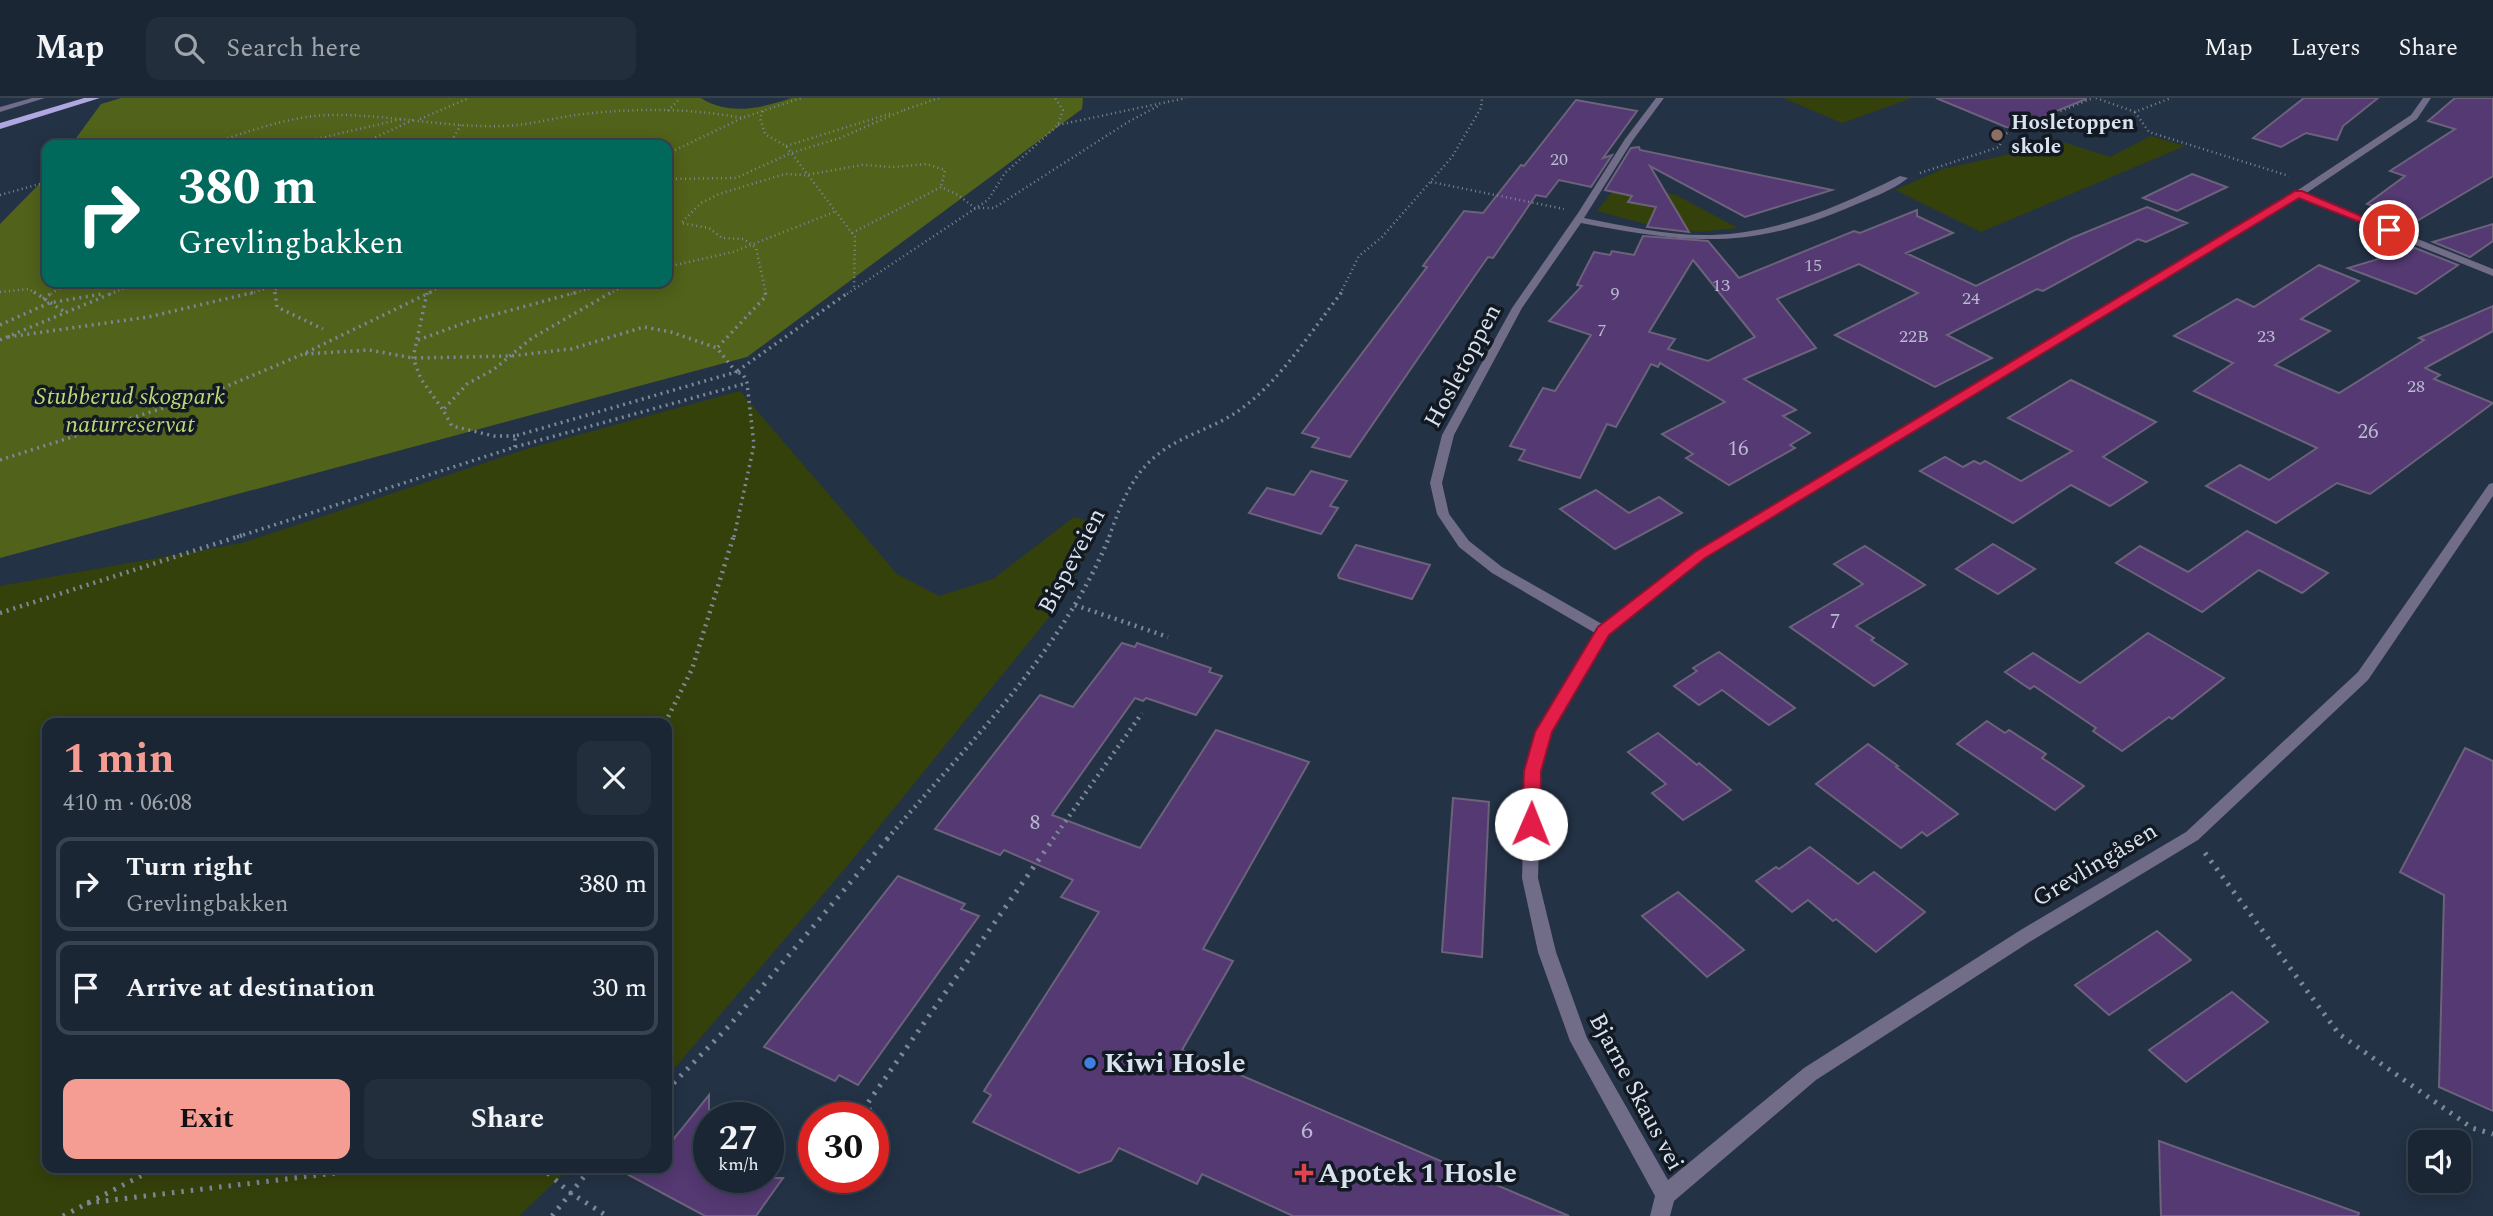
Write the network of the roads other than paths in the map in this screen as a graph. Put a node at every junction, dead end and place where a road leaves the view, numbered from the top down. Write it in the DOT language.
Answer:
graph roads {
  1 [pos="41,98"];
  2 [pos="95,98"];
  3 [pos="1660,98"];
  4 [pos="2427,98"];
  5 [pos="0,110"];
  6 [pos="0,125"];
  7 [pos="1903,178"];
  8 [pos="2298,194"];
  9 [pos="1580,217"];
  10 [pos="2493,273"];
  11 [pos="2493,487"];
  12 [pos="1603,631"];
  13 [pos="1665,1195"];
  14 [pos="1660,1216"];
  1 -- 5 [label="street"];
  2 -- 6 [label="main road"];
  3 -- 9 [label="street, Hosletoppen"];
  4 -- 8 [label="street, Bjarne Skaus vei"];
  7 -- 9 [label="street"];
  8 -- 10 [label="street"];
  8 -- 12 [label="street, Bjarne Skaus vei"];
  9 -- 12 [label="street, Hosletoppen"];
  11 -- 13 [label="street, Grevlingåsen"];
  12 -- 13 [label="street, Bjarne Skaus vei"];
  13 -- 14 [label="street"];
}
